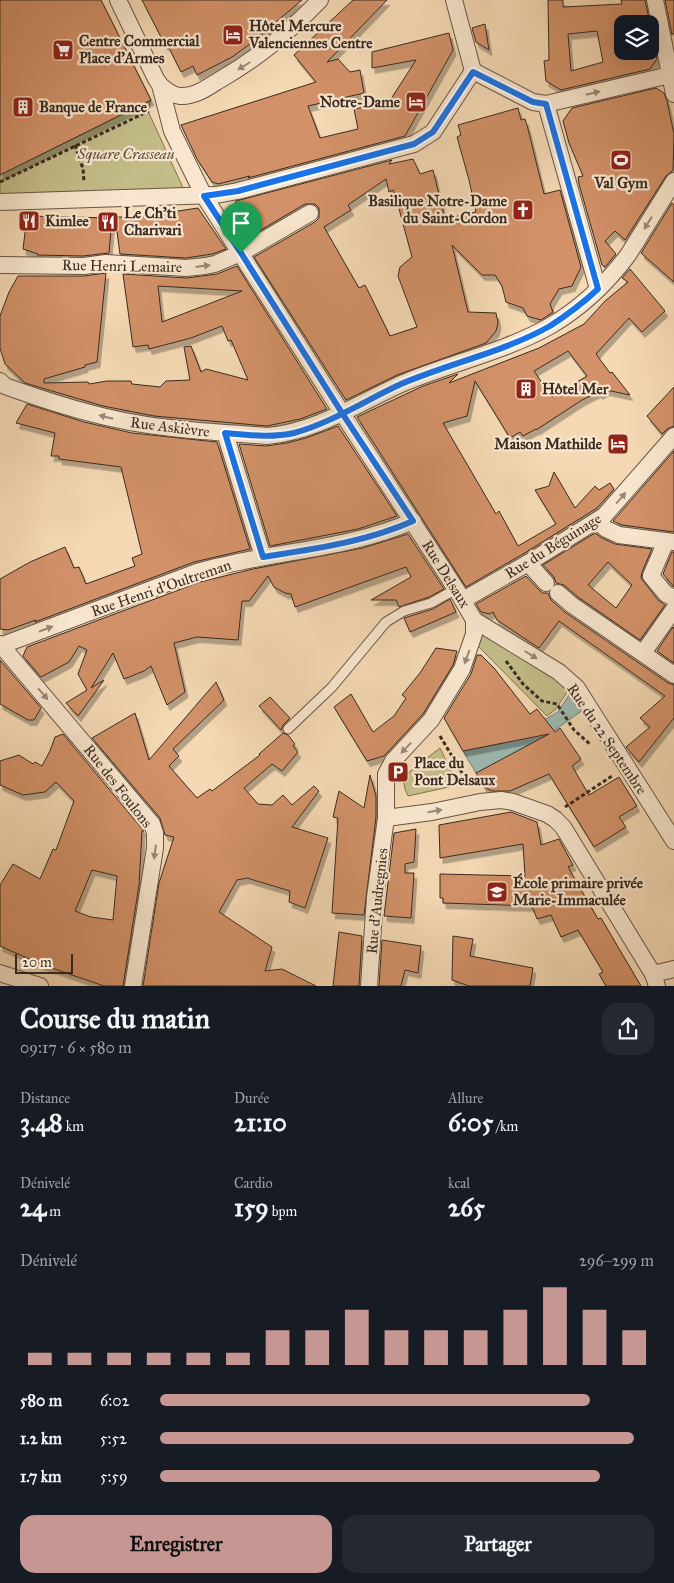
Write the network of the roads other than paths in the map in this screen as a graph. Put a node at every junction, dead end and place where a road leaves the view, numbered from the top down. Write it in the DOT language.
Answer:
graph roads {
  1 [pos="118,0"];
  2 [pos="320,0"];
  3 [pos="454,0"];
  4 [pos="655,0"];
  5 [pos="473,72"];
  6 [pos="670,75"];
  7 [pos="160,85"];
  8 [pos="674,94"];
  9 [pos="546,104"];
  10 [pos="674,181"];
  11 [pos="204,196"];
  12 [pos="0,202"];
  13 [pos="310,213"];
  14 [pos="241,253"];
  15 [pos="0,265"];
  16 [pos="598,289"];
  17 [pos="2,387"];
  18 [pos="342,413"];
  19 [pos="225,433"];
  20 [pos="674,436"];
  21 [pos="413,521"];
  22 [pos="597,521"];
  23 [pos="670,541"];
  24 [pos="263,557"];
  25 [pos="528,563"];
  26 [pos="460,594"];
  27 [pos="674,598"];
  28 [pos="674,609"];
  29 [pos="474,620"];
  30 [pos="0,645"];
  31 [pos="642,653"];
  32 [pos="674,675"];
  33 [pos="288,729"];
  34 [pos="386,818"];
  35 [pos="674,841"];
  36 [pos="674,969"];
  37 [pos="0,973"];
  38 [pos="0,977"];
  39 [pos="655,980"];
  40 [pos="2,986"];
  41 [pos="40,986"];
  42 [pos="133,986"];
  43 [pos="369,986"];
  1 -- 7 [label="street, Rue Delsaux"];
  2 -- 7 [label="street, one-way"];
  3 -- 5 [label="street"];
  4 -- 6 [label="street"];
  5 -- 9 [label="street"];
  5 -- 11 [label="street"];
  6 -- 8 [label="street"];
  9 -- 6 [label="street, one-way"];
  7 -- 11 [label="street, Rue Delsaux"];
  9 -- 16 [label="street"];
  10 -- 16 [label="street, Rue Askièvre, one-way"];
  11 -- 12 [label="street"];
  11 -- 14 [label="street, Rue Delsaux"];
  13 -- 14 [label="street, Rue Henri Lemaire"];
  15 -- 14 [label="street, Rue Henri Lemaire, one-way"];
  14 -- 18 [label="street, Rue Delsaux"];
  16 -- 18 [label="street, Rue Askièvre"];
  19 -- 17 [label="street, Rue Askièvre, one-way"];
  18 -- 19 [label="street, Rue Askièvre"];
  18 -- 21 [label="street, Rue Delsaux"];
  19 -- 24 [label="street"];
  22 -- 20 [label="street, Rue du Béguinage, one-way"];
  21 -- 24 [label="street, Rue Henri d'Oultreman"];
  21 -- 26 [label="street, Rue Delsaux"];
  22 -- 23 [label="street"];
  22 -- 25 [label="street, Rue du Béguinage"];
  23 -- 27 [label="street"];
  30 -- 24 [label="street, Rue Henri d'Oultreman, one-way"];
  25 -- 26 [label="street, Rue du Béguinage"];
  25 -- 31 [label="street"];
  26 -- 29 [label="street, Rue Delsaux"];
  26 -- 33 [label="lane"];
  28 -- 31 [label="street"];
  29 -- 34 [label="street, Rue Delsaux, one-way"];
  29 -- 35 [label="street, Rue du 22 Septembre, one-way"];
  30 -- 42 [label="street, Rue des Foulons, one-way"];
  31 -- 32 [label="street"];
  34 -- 39 [label="street, one-way"];
  34 -- 43 [label="street, Rue d'Audregnies"];
  36 -- 39 [label="street"];
  37 -- 41 [label="street"];
  38 -- 40 [label="street"];
}
